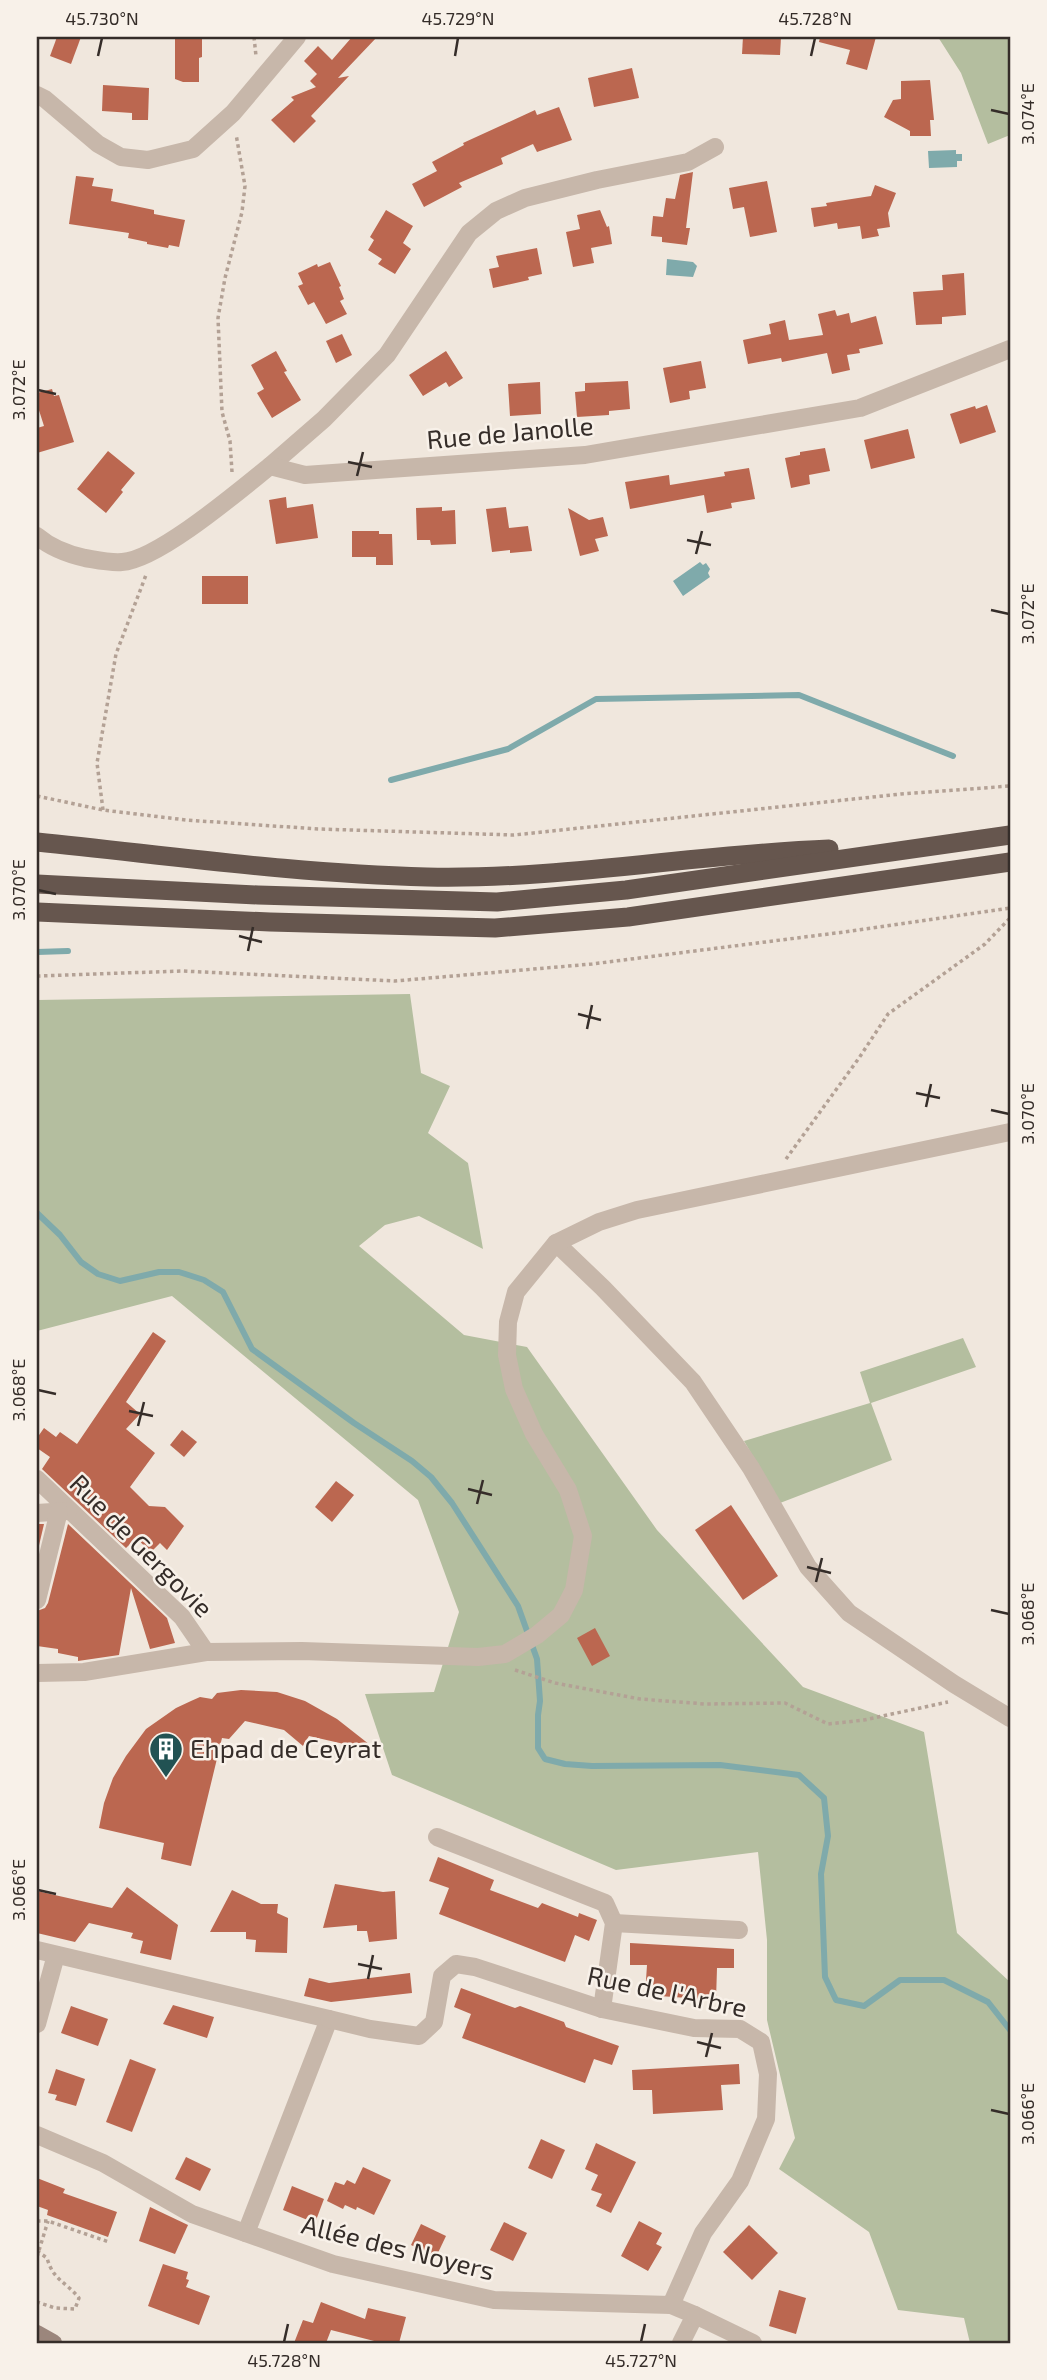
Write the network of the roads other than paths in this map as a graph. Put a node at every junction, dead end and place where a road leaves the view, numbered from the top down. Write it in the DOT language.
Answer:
graph roads {
  1 [pos="297,37"];
  2 [pos="37,94"];
  3 [pos="715,147"];
  4 [pos="1010,349"];
  5 [pos="270,467"];
  6 [pos="37,536"];
  7 [pos="1010,835"];
  8 [pos="37,842"];
  9 [pos="924,846"];
  10 [pos="1010,862"];
  11 [pos="37,884"];
  12 [pos="37,912"];
  13 [pos="1010,1132"];
  14 [pos="556,1243"];
  15 [pos="37,1479"];
  16 [pos="64,1511"];
  17 [pos="37,1513"];
  18 [pos="37,1600"];
  19 [pos="206,1652"];
  20 [pos="37,1673"];
  21 [pos="1010,1718"];
  22 [pos="436,1837"];
  23 [pos="614,1923"];
  24 [pos="739,1930"];
  25 [pos="37,1950"];
  26 [pos="56,1955"];
  27 [pos="602,2009"];
  28 [pos="328,2019"];
  29 [pos="37,2024"];
  30 [pos="37,2135"];
  31 [pos="246,2233"];
  32 [pos="671,2305"];
  33 [pos="695,2315"];
  34 [pos="37,2334"];
  35 [pos="53,2343"];
  36 [pos="681,2343"];
  37 [pos="753,2343"];
  1 -- 2 [label="street"];
  3 -- 5 [label="street"];
  4 -- 5 [label="street, Rue de Janolle"];
  5 -- 6 [label="street"];
  7 -- 9 [label="highway"];
  8 -- 9 [label="highway"];
  9 -- 11 [label="highway"];
  10 -- 12 [label="highway"];
  13 -- 14 [label="street"];
  14 -- 19 [label="street"];
  14 -- 21 [label="street"];
  15 -- 16 [label="street, Rue de Gergovie"];
  16 -- 17 [label="street"];
  16 -- 18 [label="street"];
  16 -- 19 [label="street, Rue de Gergovie"];
  19 -- 20 [label="street"];
  22 -- 23 [label="street"];
  23 -- 24 [label="street"];
  23 -- 27 [label="street"];
  25 -- 26 [label="street"];
  26 -- 28 [label="street"];
  26 -- 29 [label="street"];
  27 -- 28 [label="street, Rue de l'Arbre"];
  27 -- 32 [label="street, Rue de l'Arbre"];
  28 -- 31 [label="street"];
  30 -- 31 [label="street, Allée des Noyers"];
  31 -- 32 [label="street, Allée des Noyers"];
  32 -- 33 [label="street, Allée des Noyers"];
  33 -- 36 [label="street"];
  33 -- 37 [label="street, Allée des Noyers"];
  34 -- 35 [label="main road"];
}
